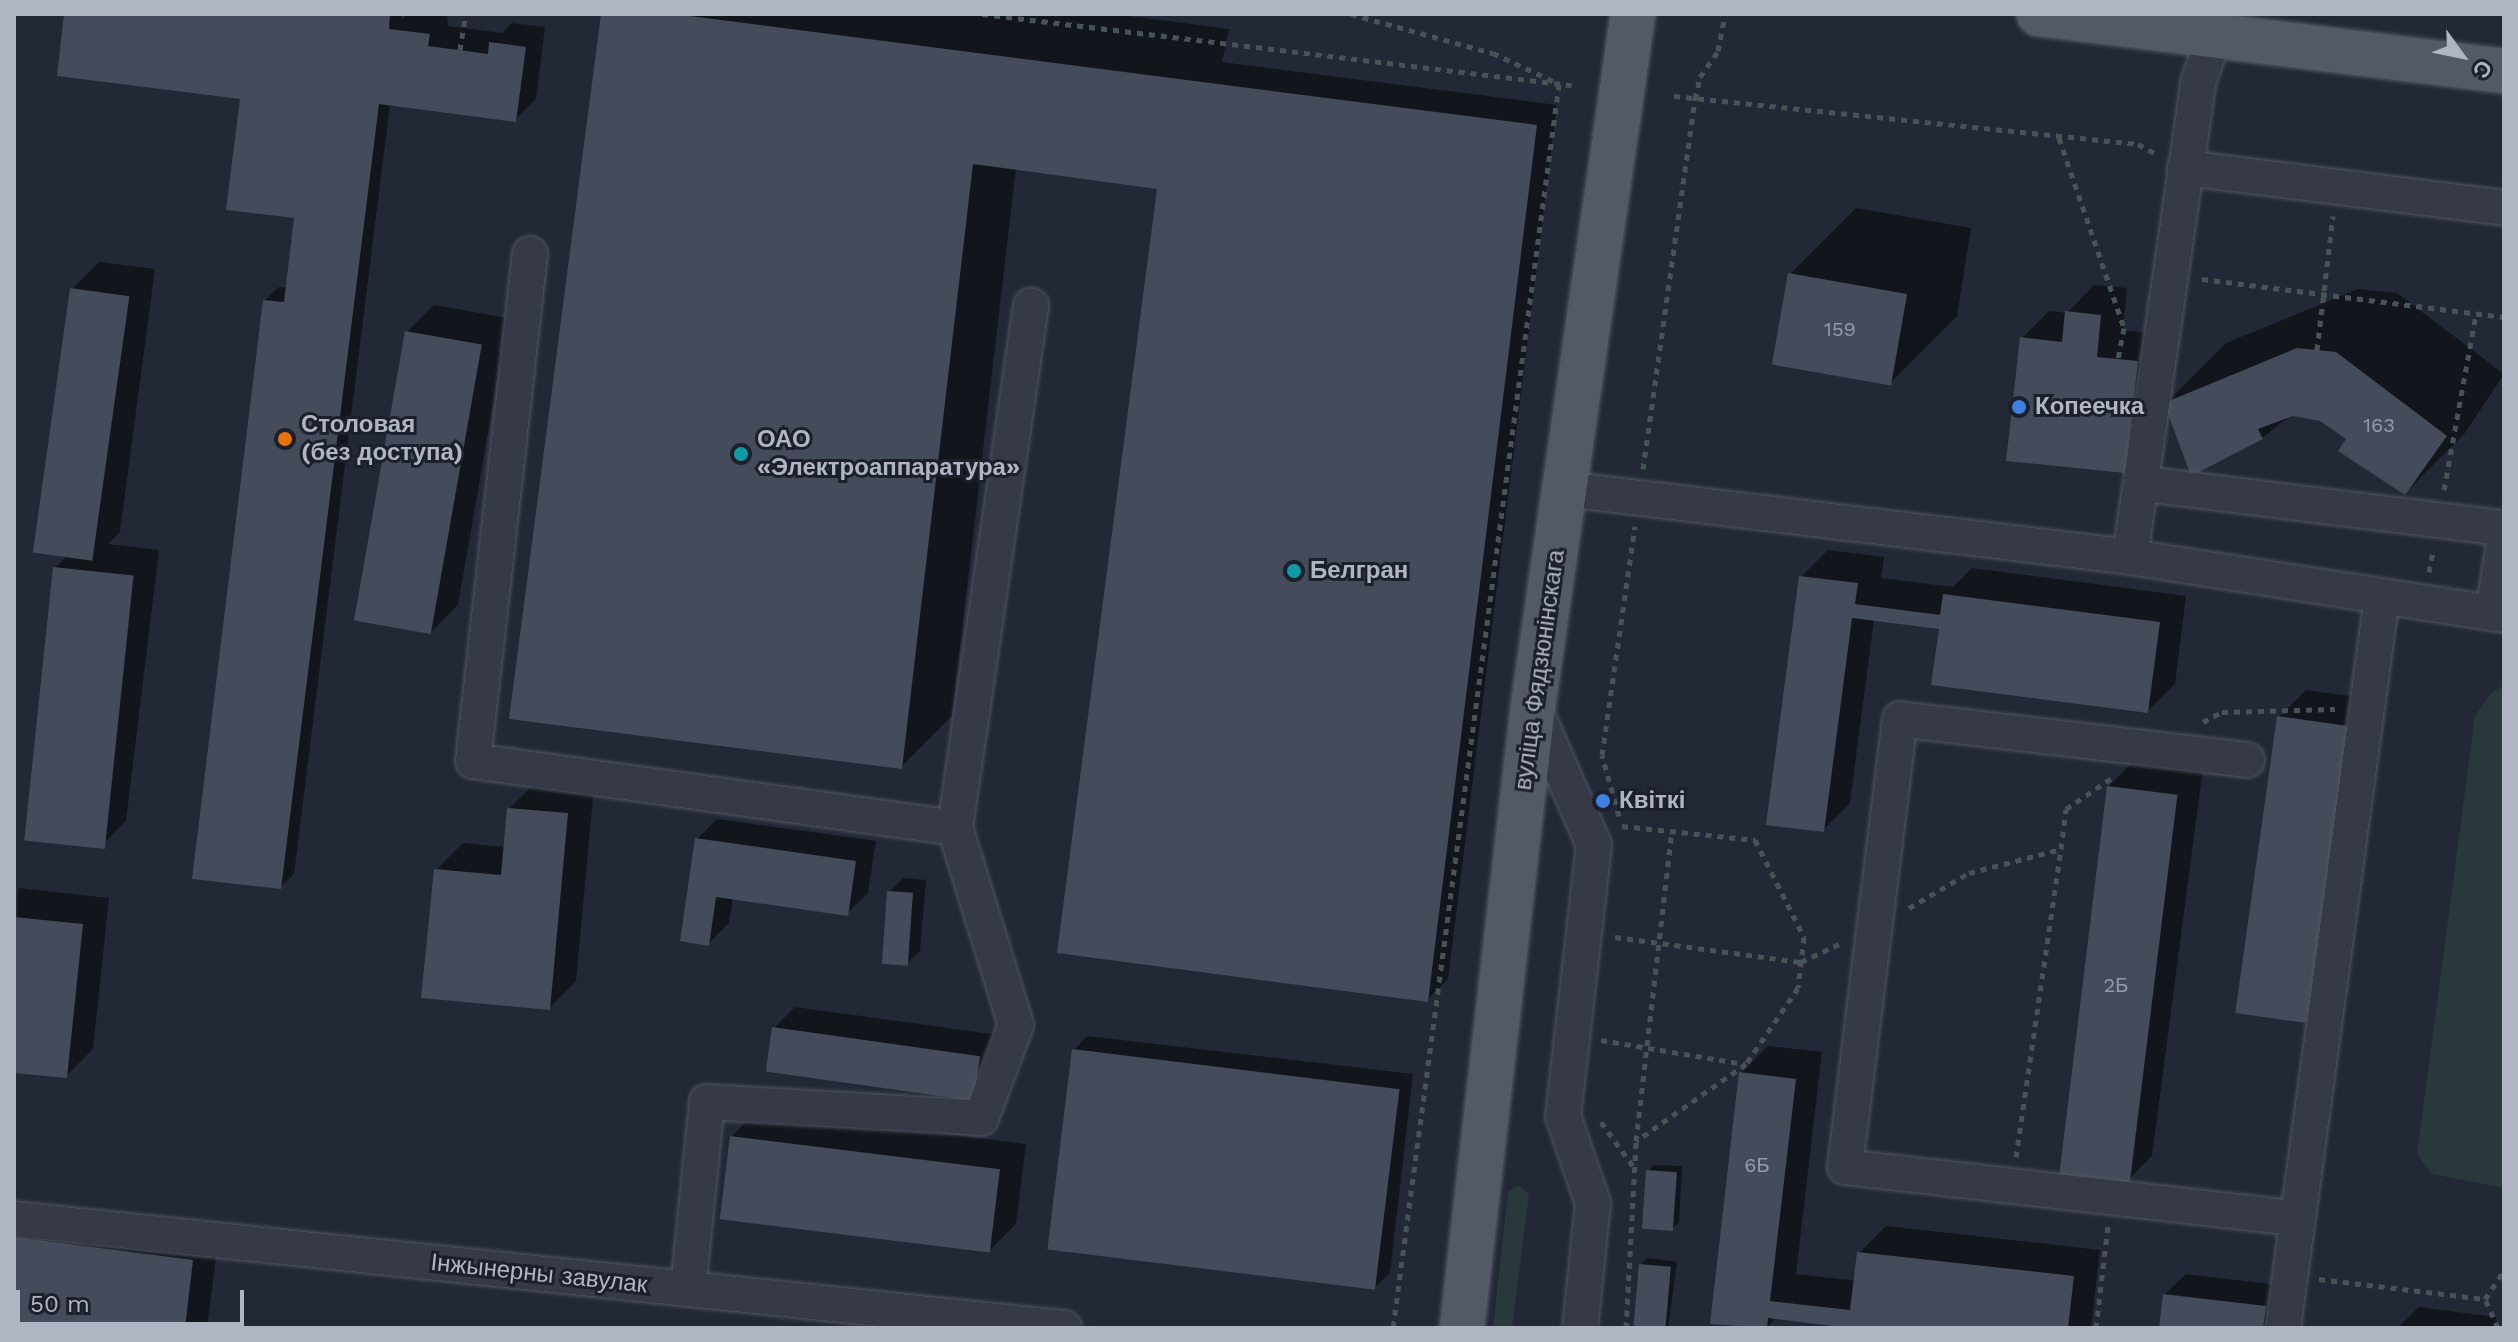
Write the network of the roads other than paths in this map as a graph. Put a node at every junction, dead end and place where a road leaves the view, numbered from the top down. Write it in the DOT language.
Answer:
graph roads {
  1 [pos="1633,14"];
  2 [pos="2039,14"];
  3 [pos="2218,25"];
  4 [pos="2504,71"];
  5 [pos="2185,168"];
  6 [pos="2504,208"];
  7 [pos="530,254"];
  8 [pos="1031,306"];
  9 [pos="2144,484"];
  10 [pos="1565,489"];
  11 [pos="2504,528"];
  12 [pos="2504,543"];
  13 [pos="2130,557"];
  14 [pos="2382,597"];
  15 [pos="2498,614"];
  16 [pos="1533,706"];
  17 [pos="2247,760"];
  18 [pos="955,828"];
  19 [pos="2295,1218"];
  20 [pos="14,1219"];
  21 [pos="688,1289"];
  22 [pos="1064,1328"];
  23 [pos="1462,1328"];
  24 [pos="1580,1328"];
  25 [pos="2283,1328"];
  1 -- 10 [label="main road, вуліца Фядзюнінскага"];
  2 -- 3 [label="main road"];
  3 -- 4 [label="main road"];
  3 -- 5 [label="street"];
  5 -- 6 [label="street"];
  5 -- 9 [label="street"];
  7 -- 18 [label="street"];
  8 -- 18 [label="street"];
  9 -- 11 [label="street"];
  9 -- 13 [label="street"];
  10 -- 13 [label="street"];
  10 -- 16 [label="main road, вуліца Фядзюнінскага"];
  12 -- 15 [label="street"];
  13 -- 14 [label="street"];
  14 -- 15 [label="street"];
  14 -- 19 [label="street"];
  16 -- 23 [label="main road, вуліца Фядзюнінскага"];
  16 -- 24 [label="street"];
  17 -- 19 [label="street"];
  18 -- 21 [label="street"];
  19 -- 25 [label="street"];
  20 -- 21 [label="street, Інжынерны завулак"];
  21 -- 22 [label="street, Інжынерны завулак"];
}
